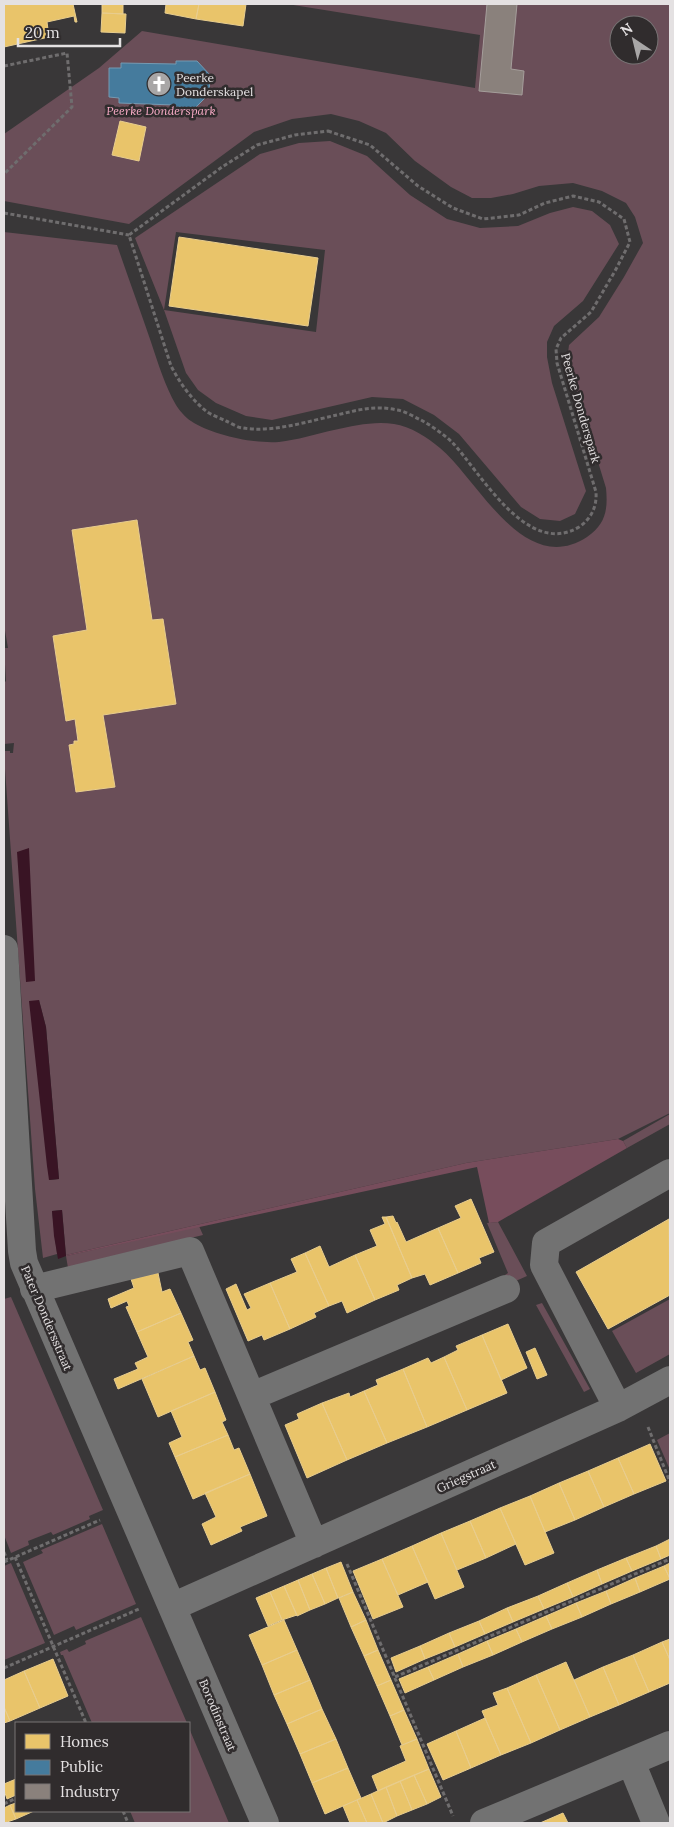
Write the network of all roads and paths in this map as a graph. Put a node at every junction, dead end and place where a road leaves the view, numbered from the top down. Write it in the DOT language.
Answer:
graph roads {
  1 [pos="4,66"];
  2 [pos="4,174"];
  3 [pos="4,213"];
  4 [pos="129,235"];
  5 [pos="4,949"];
  6 [pos="670,1173"];
  7 [pos="34,1289"];
  8 [pos="506,1289"];
  9 [pos="670,1380"];
  10 [pos="252,1396"];
  11 [pos="627,1403"];
  12 [pos="670,1482"];
  13 [pos="128,1508"];
  14 [pos="324,1540"];
  15 [pos="4,1552"];
  16 [pos="15,1557"];
  17 [pos="670,1559"];
  18 [pos="6,1561"];
  19 [pos="170,1602"];
  20 [pos="53,1646"];
  21 [pos="4,1668"];
  22 [pos="395,1677"];
  23 [pos="86,1722"];
  24 [pos="670,1745"];
  25 [pos="631,1762"];
  26 [pos="264,1823"];
  27 [pos="456,1823"];
  28 [pos="484,1823"];
  29 [pos="656,1823"];
  1 -- 2 [label="path"];
  3 -- 4 [label="path"];
  4 -- 4 [label="path, Peerke Donderspark"];
  5 -- 7 [label="street, Pater Dondersstraat"];
  6 -- 11 [label="street"];
  7 -- 10 [label="street"];
  7 -- 13 [label="street, Pater Dondersstraat"];
  8 -- 10 [label="street"];
  9 -- 11 [label="street, Griegstraat"];
  10 -- 14 [label="street"];
  11 -- 12 [label="path"];
  11 -- 14 [label="street, Griegstraat"];
  13 -- 16 [label="path"];
  13 -- 19 [label="street, Pater Dondersstraat"];
  14 -- 19 [label="street, Griegstraat"];
  14 -- 22 [label="path"];
  15 -- 18 [label="path"];
  16 -- 18 [label="path"];
  16 -- 20 [label="path"];
  17 -- 22 [label="path"];
  19 -- 20 [label="path"];
  19 -- 26 [label="street, Borodinstraat"];
  20 -- 21 [label="path"];
  20 -- 23 [label="path"];
  22 -- 27 [label="path"];
  24 -- 25 [label="street"];
  25 -- 28 [label="street"];
  25 -- 29 [label="street"];
}
